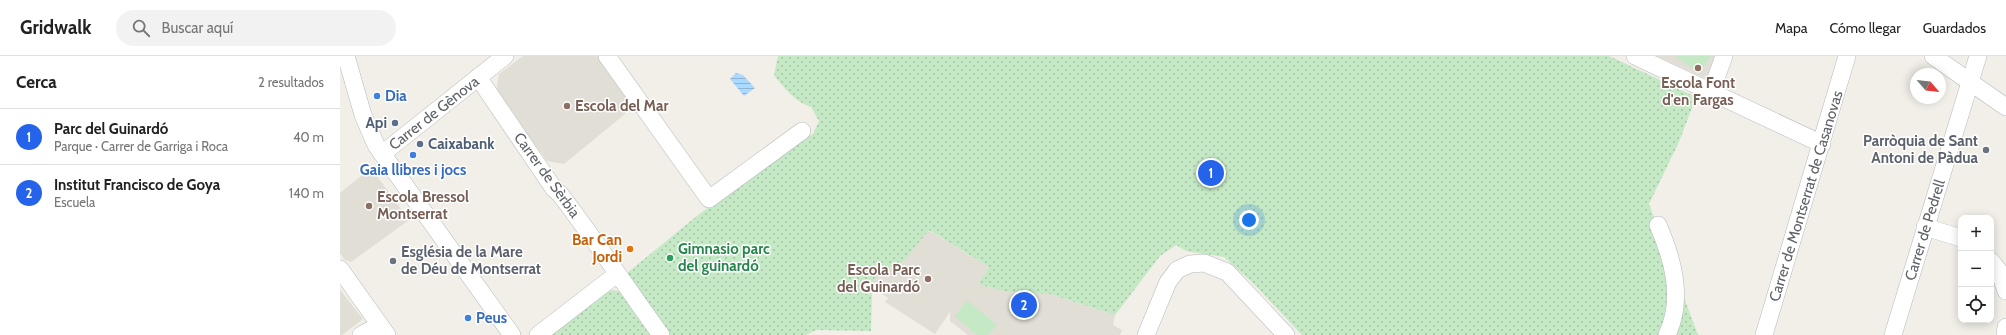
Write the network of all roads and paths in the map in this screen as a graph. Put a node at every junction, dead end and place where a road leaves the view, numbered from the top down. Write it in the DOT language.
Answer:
graph roads {
  1 [pos="346,56"];
  2 [pos="505,56"];
  3 [pos="607,56"];
  4 [pos="1635,56"];
  5 [pos="1724,56"];
  6 [pos="1847,56"];
  7 [pos="1933,56"];
  8 [pos="1978,56"];
  9 [pos="478,78"];
  10 [pos="1971,82"];
  11 [pos="1711,92"];
  12 [pos="2006,107"];
  13 [pos="802,131"];
  14 [pos="1822,144"];
  15 [pos="382,154"];
  16 [pos="1658,225"];
  17 [pos="1925,227"];
  18 [pos="1958,237"];
  19 [pos="1994,265"];
  20 [pos="340,268"];
  21 [pos="616,274"];
  22 [pos="2006,291"];
  23 [pos="2006,327"];
  24 [pos="384,330"];
  25 [pos="361,335"];
  26 [pos="512,335"];
  27 [pos="538,335"];
  28 [pos="661,335"];
  29 [pos="1146,335"];
  30 [pos="1286,335"];
  31 [pos="1667,335"];
  32 [pos="1764,335"];
  33 [pos="1893,335"];
  34 [pos="2006,335"];
  1 -- 15 [label="street"];
  2 -- 9 [label="street, Carrer de Gènova"];
  3 -- 13 [label="street"];
  4 -- 11 [label="street"];
  5 -- 11 [label="street"];
  6 -- 14 [label="street, Carrer de Montserrat de Casanovas"];
  7 -- 10 [label="street"];
  8 -- 10 [label="street, Carrer de Pedrell"];
  9 -- 15 [label="street, Carrer de Gènova"];
  9 -- 21 [label="street, Carrer de Sèrbia"];
  10 -- 12 [label="street"];
  10 -- 17 [label="street, Carrer de Pedrell"];
  11 -- 14 [label="street"];
  14 -- 32 [label="street, Carrer de Montserrat de Casanovas"];
  15 -- 26 [label="street"];
  16 -- 31 [label="street"];
  17 -- 18 [label="street"];
  17 -- 33 [label="street, Carrer de Pedrell"];
  19 -- 22 [label="street"];
  20 -- 24 [label="street"];
  21 -- 27 [label="street"];
  21 -- 28 [label="street, Carrer de Sèrbia"];
  23 -- 34 [label="street"];
  24 -- 25 [label="street"];
  29 -- 30 [label="street"];
}
